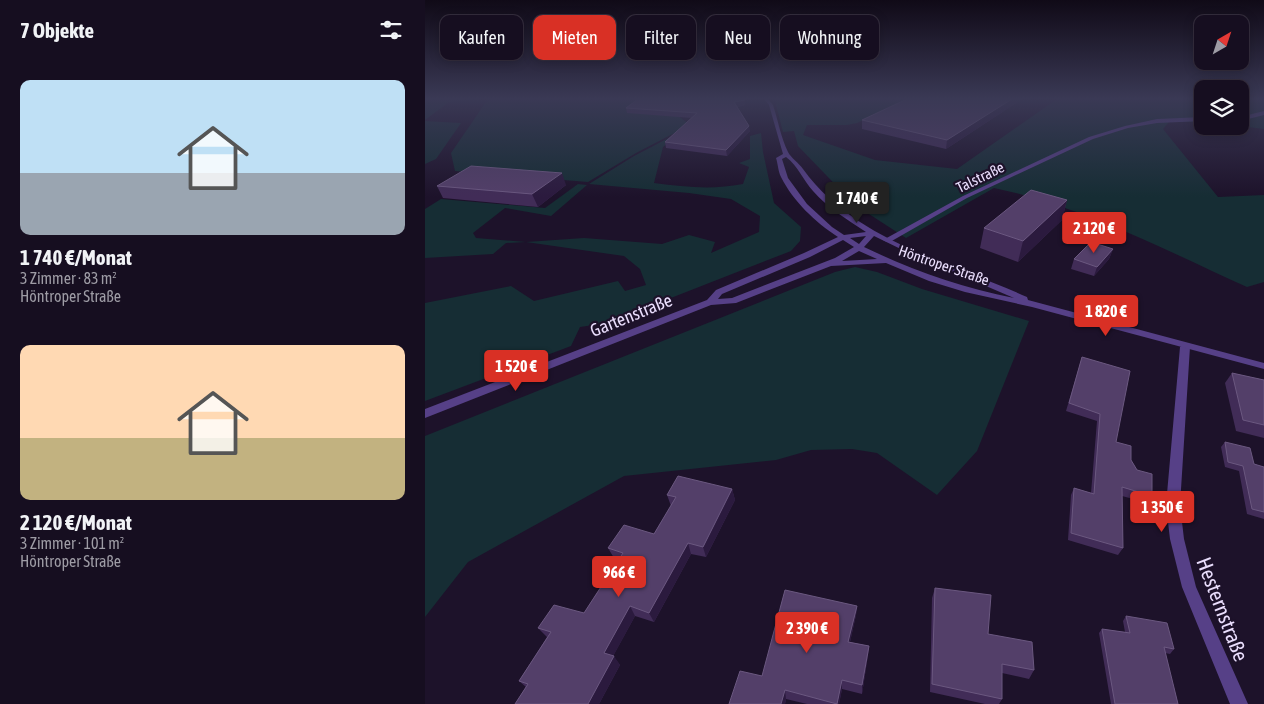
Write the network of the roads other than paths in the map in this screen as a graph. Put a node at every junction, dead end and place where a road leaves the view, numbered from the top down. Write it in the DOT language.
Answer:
graph roads {
  1 [pos="779,132"];
  2 [pos="1111,132"];
  3 [pos="786,155"];
  4 [pos="873,233"];
  5 [pos="843,237"];
  6 [pos="887,240"];
  7 [pos="860,247"];
  8 [pos="887,261"];
  9 [pos="824,266"];
  10 [pos="710,302"];
  11 [pos="1033,304"];
  12 [pos="1185,346"];
  13 [pos="1264,366"];
  14 [pos="425,414"];
  15 [pos="1239,704"];
  1 -- 3 [label="street, Höntroper Straße"];
  2 -- 6 [label="street, Talstraße"];
  3 -- 4 [label="street, Höntroper Straße"];
  3 -- 5 [label="street, Höntroper Straße"];
  4 -- 5 [label="street, Gartenstraße"];
  4 -- 6 [label="street, Höntroper Straße"];
  4 -- 7 [label="street, Gartenstraße"];
  5 -- 7 [label="street, Höntroper Straße"];
  5 -- 10 [label="street, Gartenstraße"];
  6 -- 11 [label="street, Höntroper Straße"];
  7 -- 8 [label="street, Höntroper Straße"];
  7 -- 9 [label="street, Gartenstraße"];
  8 -- 9 [label="street, Gartenstraße"];
  8 -- 11 [label="street, Höntroper Straße"];
  9 -- 10 [label="street, Gartenstraße"];
  10 -- 14 [label="street, Gartenstraße"];
  11 -- 12 [label="street, Höntroper Straße"];
  12 -- 13 [label="street, Höntroper Straße"];
  12 -- 15 [label="street, Hesternstraße"];
}
